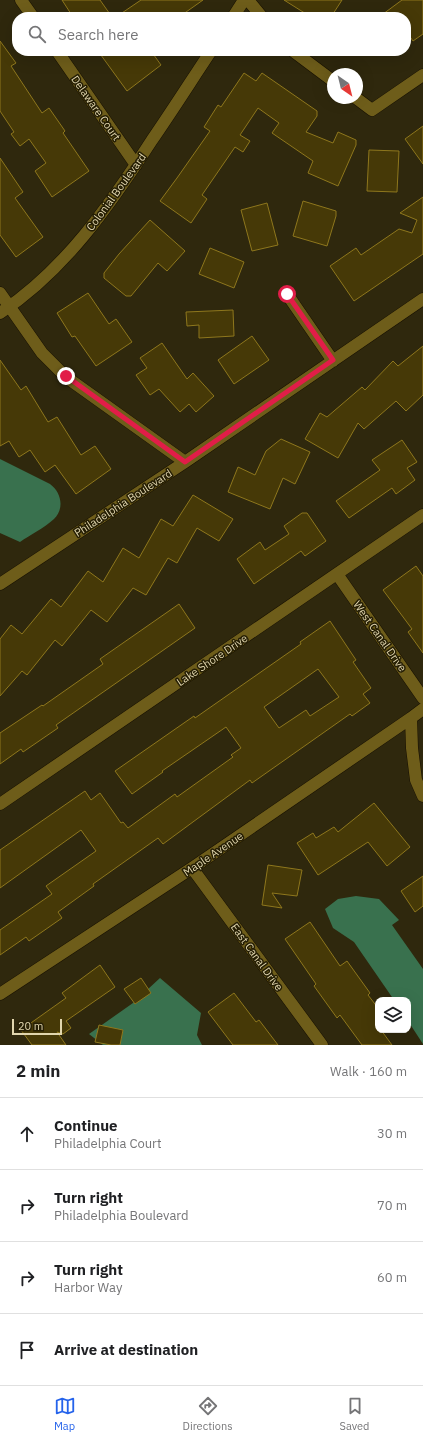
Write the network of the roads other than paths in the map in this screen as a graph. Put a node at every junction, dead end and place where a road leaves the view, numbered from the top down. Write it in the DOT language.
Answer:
graph roads {
  1 [pos="21,0"];
  2 [pos="244,0"];
  3 [pos="248,0"];
  4 [pos="29,12"];
  5 [pos="236,12"];
  6 [pos="258,12"];
  7 [pos="60,56"];
  8 [pos="208,56"];
  9 [pos="300,56"];
  10 [pos="423,75"];
  11 [pos="327,76"];
  12 [pos="363,103"];
  13 [pos="136,165"];
  14 [pos="0,293"];
  15 [pos="287,294"];
  16 [pos="423,299"];
  17 [pos="5,310"];
  18 [pos="333,360"];
  19 [pos="185,462"];
  20 [pos="423,515"];
  21 [pos="337,574"];
  22 [pos="0,584"];
  23 [pos="423,698"];
  24 [pos="423,708"];
  25 [pos="411,718"];
  26 [pos="423,796"];
  27 [pos="0,804"];
  28 [pos="192,868"];
  29 [pos="0,994"];
  30 [pos="322,1045"];
  1 -- 4 [label="street"];
  2 -- 5 [label="street"];
  3 -- 6 [label="street"];
  7 -- 13 [label="street, Delaware Court"];
  8 -- 13 [label="street, Colonial Boulevard"];
  9 -- 11 [label="street"];
  10 -- 12 [label="street"];
  13 -- 17 [label="street, Colonial Boulevard"];
  14 -- 17 [label="street"];
  15 -- 18 [label="street"];
  16 -- 18 [label="street, Philadelphia Boulevard"];
  17 -- 19 [label="street"];
  18 -- 19 [label="street, Philadelphia Boulevard"];
  19 -- 22 [label="street, Philadelphia Boulevard"];
  20 -- 21 [label="street, Lake Shore Drive"];
  21 -- 23 [label="street, West Canal Drive"];
  21 -- 27 [label="street, Lake Shore Drive"];
  24 -- 25 [label="street, Maple Avenue"];
  25 -- 26 [label="street"];
  25 -- 28 [label="street, Maple Avenue"];
  28 -- 29 [label="street, Maple Avenue"];
  28 -- 30 [label="street, East Canal Drive"];
}
